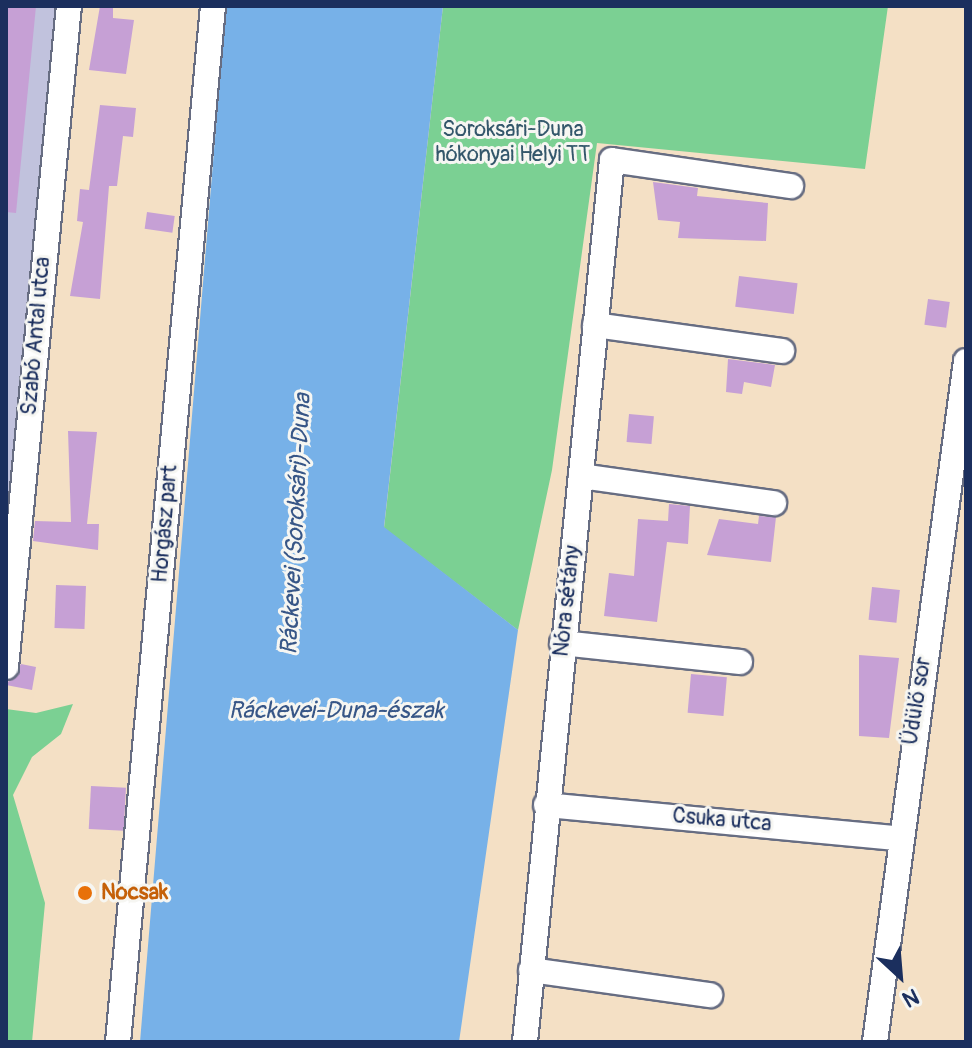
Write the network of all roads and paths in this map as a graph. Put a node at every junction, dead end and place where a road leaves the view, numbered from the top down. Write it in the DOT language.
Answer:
graph roads {
  1 [pos="69,6"];
  2 [pos="213,6"];
  3 [pos="791,186"];
  4 [pos="595,325"];
  5 [pos="782,351"];
  6 [pos="966,361"];
  7 [pos="581,476"];
  8 [pos="774,503"];
  9 [pos="562,643"];
  10 [pos="740,662"];
  11 [pos="6,667"];
  12 [pos="546,805"];
  13 [pos="897,838"];
  14 [pos="531,970"];
  15 [pos="710,995"];
  16 [pos="118,1042"];
  17 [pos="525,1042"];
  18 [pos="875,1042"];
  1 -- 11 [label="street, Szabó Antal utca"];
  2 -- 16 [label="street, Horgász part"];
  3 -- 4 [label="street, Nóra sétány"];
  4 -- 5 [label="street"];
  4 -- 7 [label="street, Nóra sétány"];
  6 -- 13 [label="street, Üdülő sor"];
  7 -- 8 [label="street"];
  7 -- 9 [label="street, Nóra sétány"];
  9 -- 10 [label="street"];
  9 -- 12 [label="street, Nóra sétány"];
  12 -- 13 [label="street, Csuka utca"];
  12 -- 14 [label="street, Nóra sétány"];
  13 -- 18 [label="street, Üdülő sor"];
  14 -- 15 [label="street"];
  14 -- 17 [label="street, Nóra sétány"];
}
